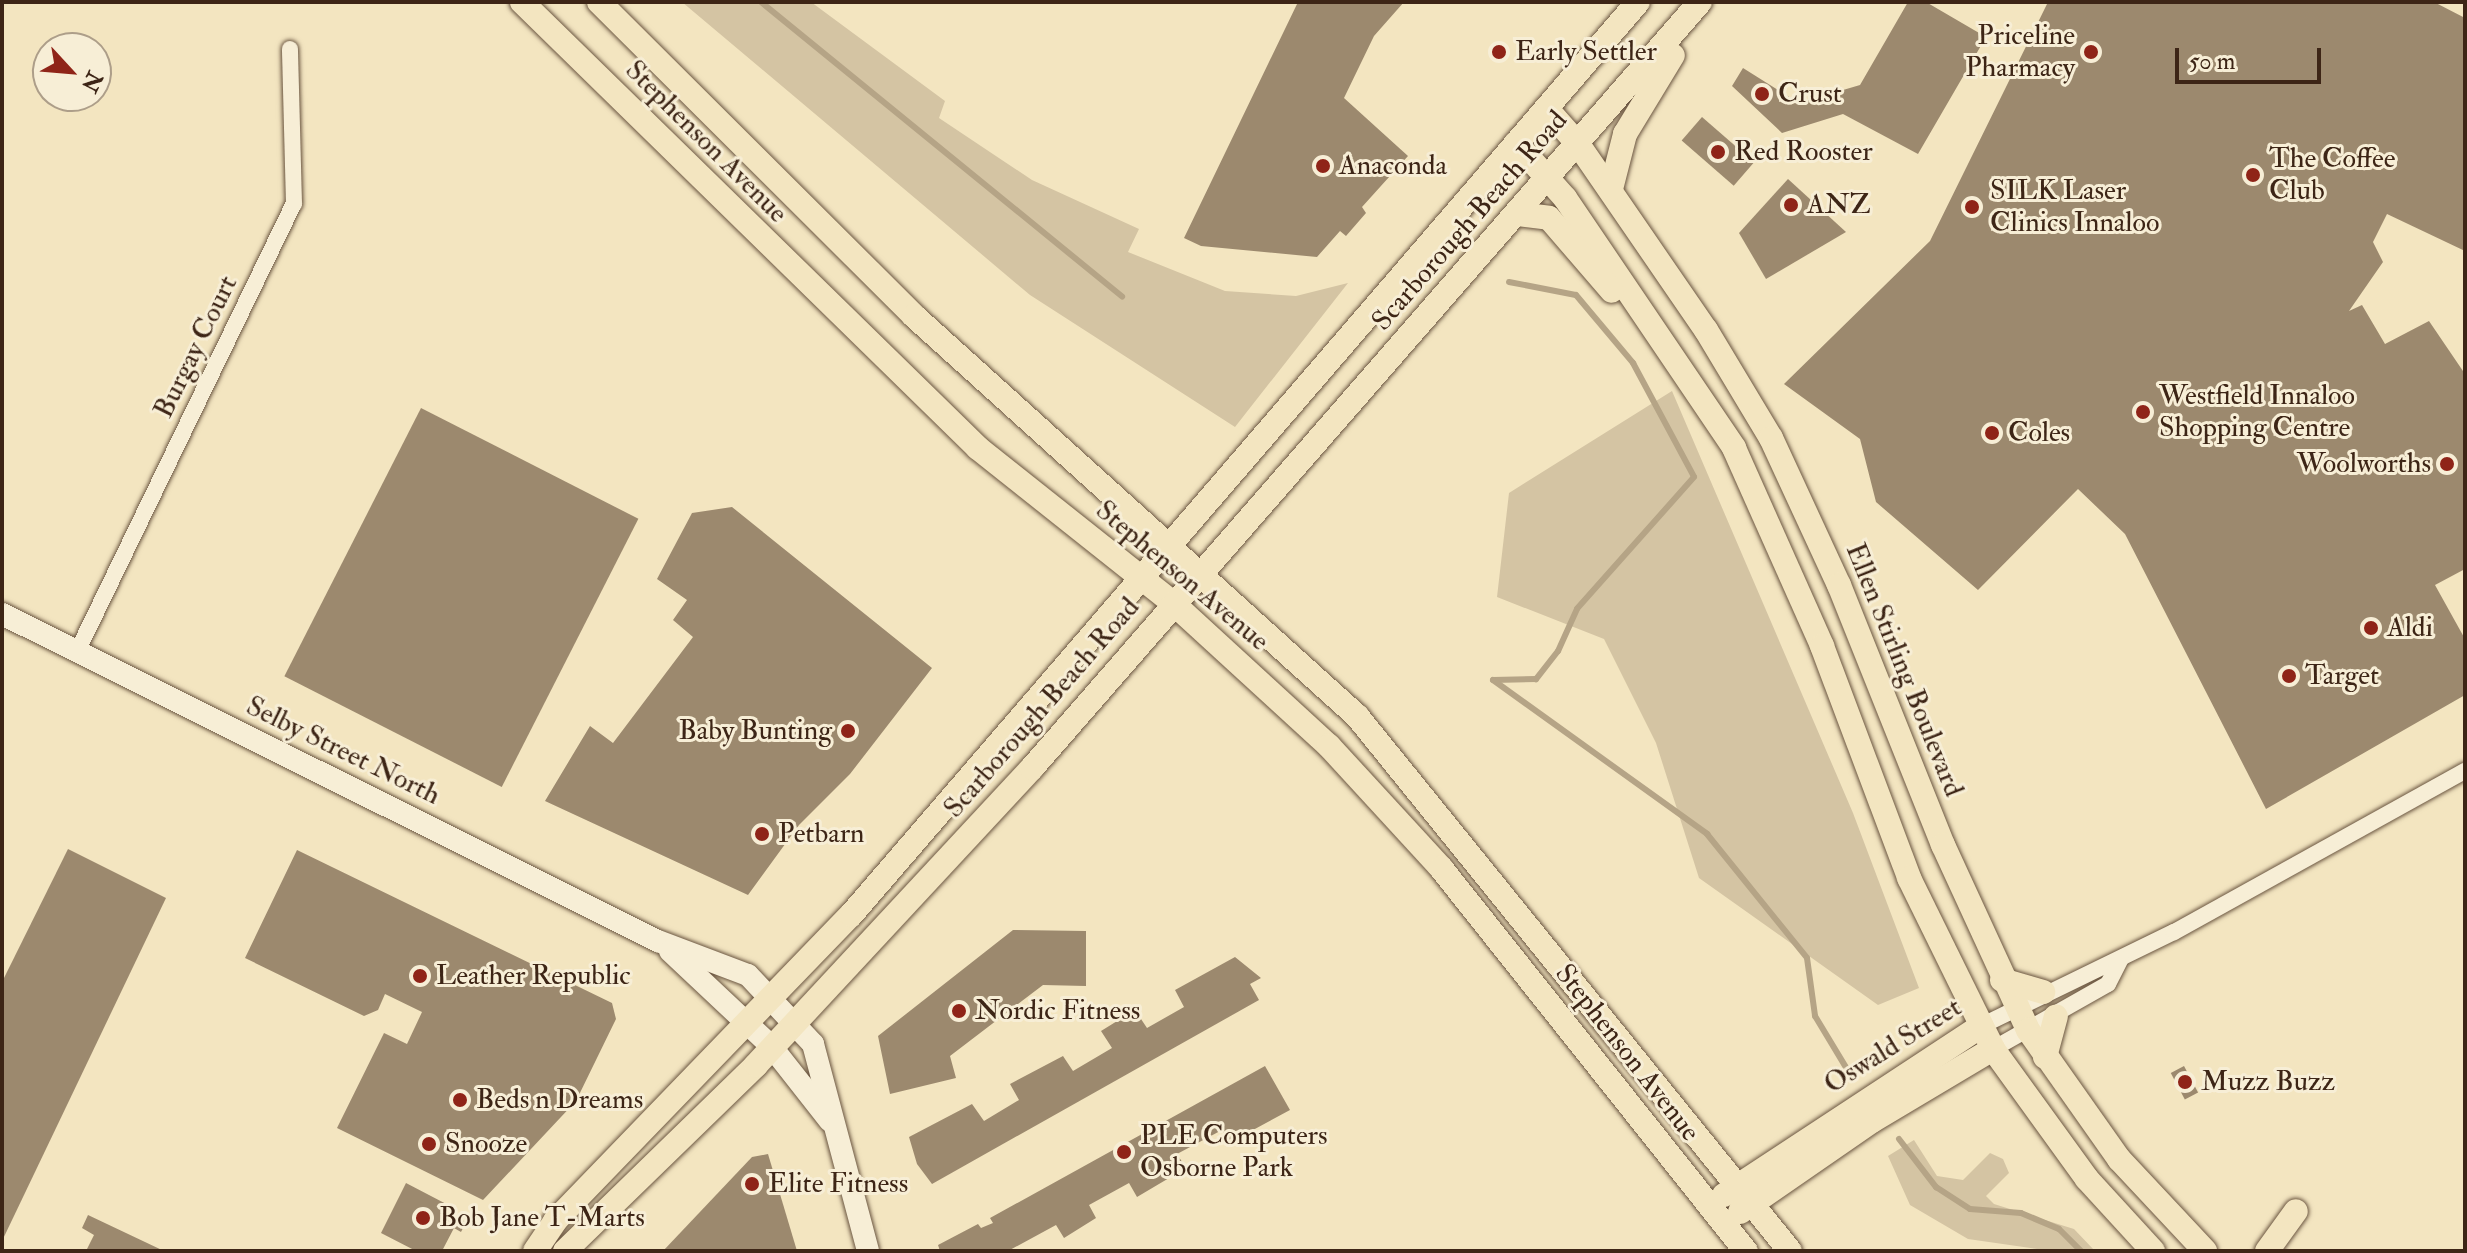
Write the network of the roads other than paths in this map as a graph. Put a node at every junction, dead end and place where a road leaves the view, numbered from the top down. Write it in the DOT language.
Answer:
graph roads {
  1 [pos="522,2"];
  2 [pos="599,2"];
  3 [pos="1638,2"];
  4 [pos="1702,2"];
  5 [pos="290,49"];
  6 [pos="1547,109"];
  7 [pos="1516,143"];
  8 [pos="1578,144"];
  9 [pos="1549,179"];
  10 [pos="1611,189"];
  11 [pos="1518,214"];
  12 [pos="1671,349"];
  13 [pos="1168,548"];
  14 [pos="1200,575"];
  15 [pos="1142,578"];
  16 [pos="1174,604"];
  17 [pos="2,614"];
  18 [pos="77,652"];
  19 [pos="2465,771"];
  20 [pos="658,941"];
  21 [pos="2121,959"];
  22 [pos="2002,980"];
  23 [pos="2043,992"];
  24 [pos="769,997"];
  25 [pos="2015,1007"];
  26 [pos="2056,1016"];
  27 [pos="746,1021"];
  28 [pos="793,1022"];
  29 [pos="1981,1026"];
  30 [pos="2028,1030"];
  31 [pos="771,1046"];
  32 [pos="1993,1049"];
  33 [pos="2045,1057"];
  34 [pos="833,1125"];
  35 [pos="1744,1194"];
  36 [pos="2296,1211"];
  37 [pos="1717,1215"];
  38 [pos="535,1251"];
  39 [pos="565,1251"];
  40 [pos="868,1251"];
  41 [pos="1746,1251"];
  42 [pos="1790,1251"];
  43 [pos="2153,1251"];
  44 [pos="2205,1251"];
  45 [pos="2267,1251"];
  1 -- 15 [label="main road, Stephenson Avenue"];
  2 -- 13 [label="main road, Stephenson Avenue"];
  3 -- 6 [label="main road, Scarborough Beach Road"];
  4 -- 8 [label="main road, Scarborough Beach Road"];
  4 -- 10 [label="main road"];
  5 -- 18 [label="street, Burgay Court"];
  6 -- 7 [label="main road, Scarborough Beach Road"];
  6 -- 8 [label="main road, Ellen Stirling Boulevard"];
  7 -- 9 [label="main road"];
  7 -- 13 [label="main road, Scarborough Beach Road"];
  8 -- 9 [label="main road, Scarborough Beach Road"];
  8 -- 10 [label="main road, Ellen Stirling Boulevard"];
  9 -- 11 [label="main road, Scarborough Beach Road"];
  9 -- 12 [label="main road"];
  10 -- 22 [label="main road, Ellen Stirling Boulevard"];
  11 -- 12 [label="main road"];
  11 -- 14 [label="main road, Scarborough Beach Road"];
  12 -- 29 [label="main road"];
  13 -- 14 [label="main road, Stephenson Avenue"];
  13 -- 15 [label="main road, Scarborough Beach Road"];
  14 -- 16 [label="main road, Scarborough Beach Road"];
  14 -- 35 [label="main road, Stephenson Avenue"];
  15 -- 16 [label="main road, Stephenson Avenue"];
  15 -- 24 [label="main road, Scarborough Beach Road"];
  16 -- 28 [label="main road, Scarborough Beach Road"];
  16 -- 37 [label="main road, Stephenson Avenue"];
  17 -- 18 [label="main road, Selby Street North"];
  18 -- 20 [label="main road, Selby Street North"];
  19 -- 21 [label="street, Oswald Street"];
  20 -- 24 [label="main road, Selby Street North"];
  20 -- 27 [label="main road, Selby Street North"];
  21 -- 23 [label="street, Oswald Street"];
  21 -- 26 [label="street, Oswald Street"];
  22 -- 23 [label="main road"];
  22 -- 25 [label="main road, Ellen Stirling Boulevard"];
  23 -- 25 [label="street, Oswald Street"];
  24 -- 27 [label="main road, Scarborough Beach Road"];
  24 -- 28 [label="main road, Selby Street North"];
  25 -- 29 [label="street, Oswald Street"];
  25 -- 30 [label="main road, Ellen Stirling Boulevard"];
  26 -- 30 [label="street, Oswald Street"];
  26 -- 33 [label="main road"];
  27 -- 31 [label="main road, Selby Street North"];
  27 -- 38 [label="main road, Scarborough Beach Road"];
  28 -- 31 [label="main road, Scarborough Beach Road"];
  28 -- 34 [label="main road, Selby Street North"];
  29 -- 32 [label="main road"];
  29 -- 35 [label="main road, Oswald Street"];
  30 -- 32 [label="street, Oswald Street"];
  30 -- 33 [label="main road, Ellen Stirling Boulevard"];
  31 -- 34 [label="main road, Selby Street North"];
  31 -- 39 [label="main road, Scarborough Beach Road"];
  32 -- 35 [label="main road, Oswald Street"];
  32 -- 43 [label="main road"];
  33 -- 44 [label="main road, Ellen Stirling Boulevard"];
  34 -- 40 [label="main road, Selby Street North"];
  35 -- 37 [label="main road, Oswald Street"];
  35 -- 42 [label="main road, Stephenson Avenue"];
  36 -- 45 [label="main road"];
  37 -- 41 [label="main road, Stephenson Avenue"];
}
